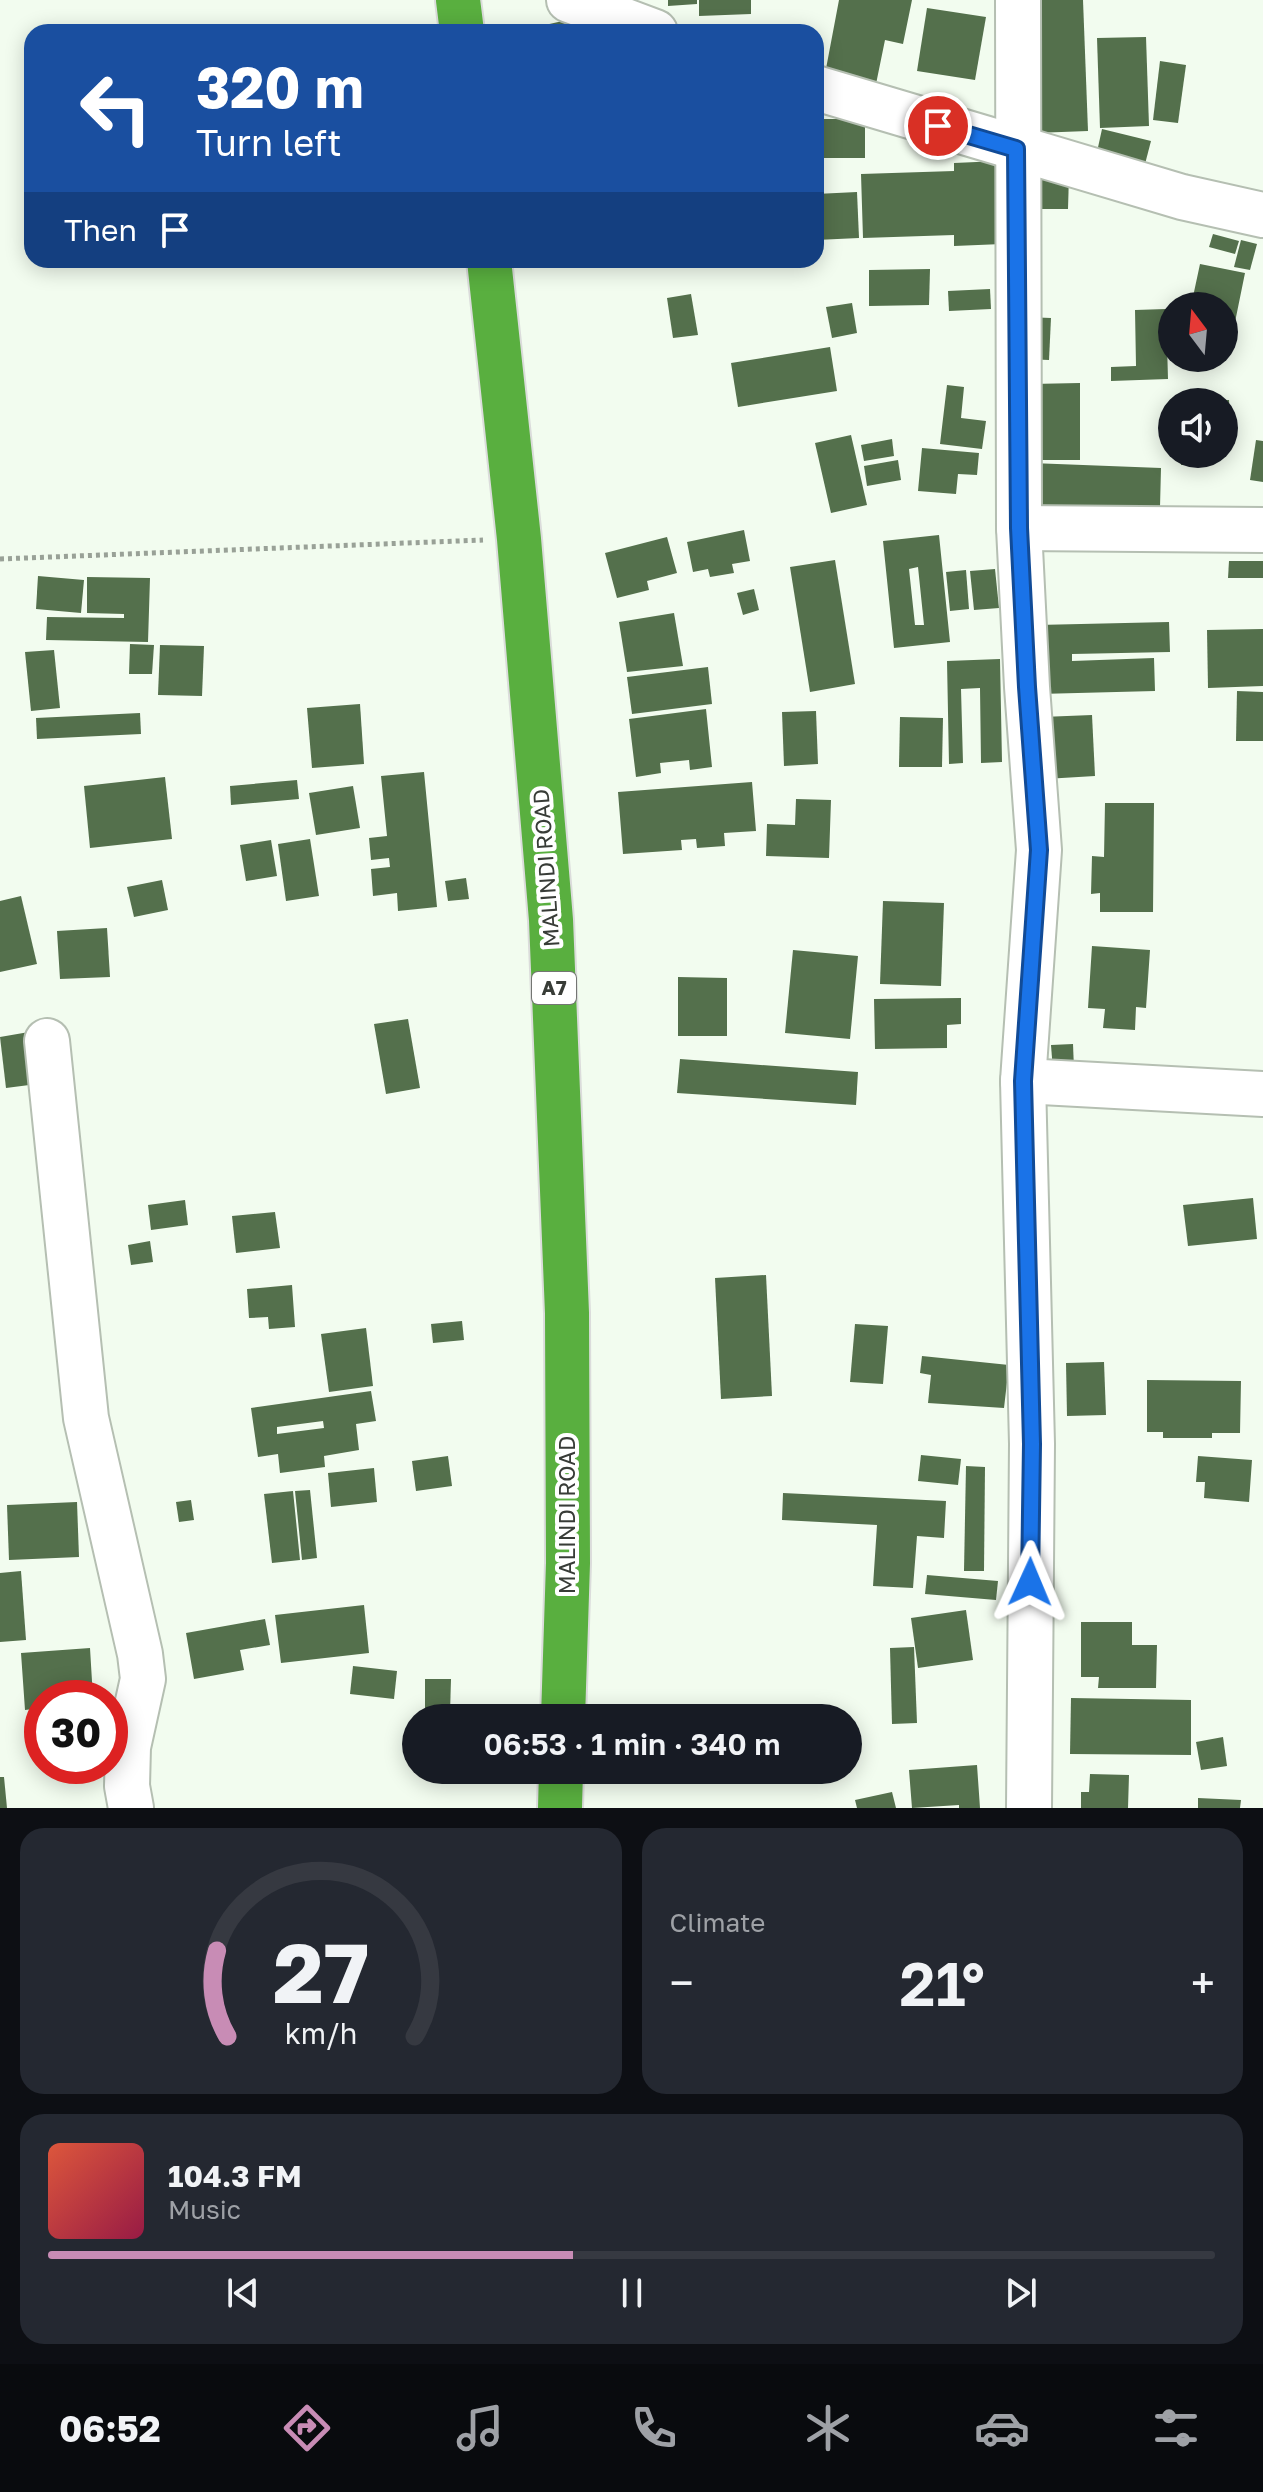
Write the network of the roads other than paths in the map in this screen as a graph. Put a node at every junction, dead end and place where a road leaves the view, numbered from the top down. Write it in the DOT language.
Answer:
graph roads {
  1 [pos="458,0"];
  2 [pos="569,0"];
  3 [pos="1018,0"];
  4 [pos="461,24"];
  5 [pos="634,24"];
  6 [pos="824,90"];
  7 [pos="1016,149"];
  8 [pos="1263,215"];
  9 [pos="490,268"];
  10 [pos="1019,528"];
  11 [pos="1263,530"];
  12 [pos="47,1041"];
  13 [pos="1023,1081"];
  14 [pos="1263,1094"];
  15 [pos="563,1704"];
  16 [pos="561,1784"];
  17 [pos="131,1808"];
  18 [pos="560,1808"];
  19 [pos="1029,1808"];
  1 -- 4 [label="highway"];
  2 -- 5 [label="street"];
  3 -- 7 [label="street"];
  6 -- 7 [label="street"];
  7 -- 8 [label="street"];
  7 -- 10 [label="street"];
  9 -- 15 [label="highway, MALINDI ROAD / A7"];
  10 -- 11 [label="street"];
  10 -- 13 [label="street"];
  12 -- 17 [label="street"];
  13 -- 14 [label="street"];
  13 -- 19 [label="street"];
  16 -- 18 [label="highway"];
}
